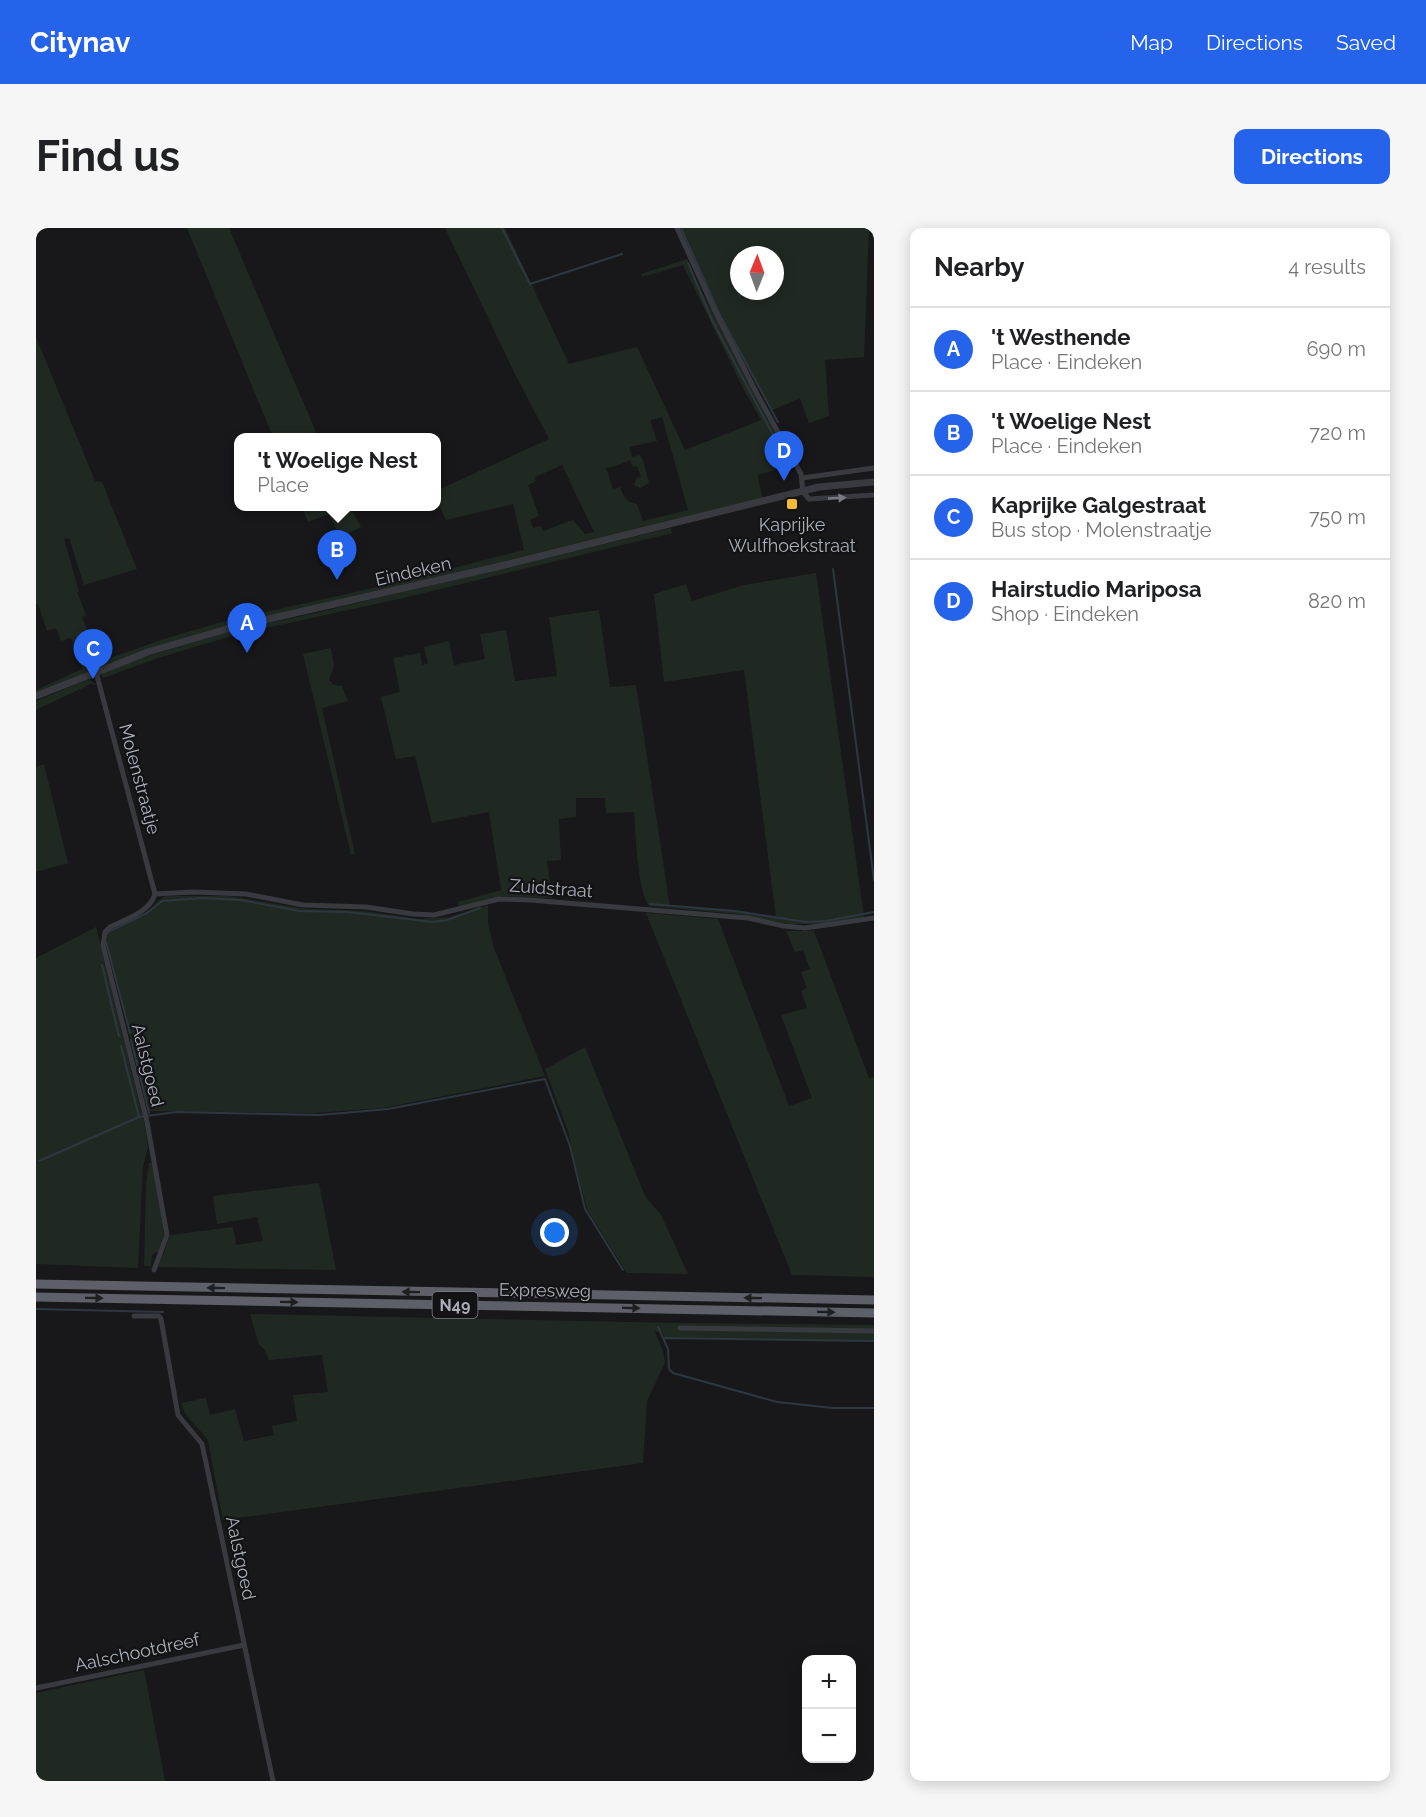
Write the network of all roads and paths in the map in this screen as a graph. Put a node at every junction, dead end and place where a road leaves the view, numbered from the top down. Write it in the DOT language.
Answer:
graph roads {
  1 [pos="676,228"];
  2 [pos="874,468"];
  3 [pos="802,478"];
  4 [pos="874,482"];
  5 [pos="803,492"];
  6 [pos="874,495"];
  7 [pos="96,672"];
  8 [pos="36,696"];
  9 [pos="156,894"];
  10 [pos="874,918"];
  11 [pos="154,1270"];
  12 [pos="36,1284"];
  13 [pos="36,1297"];
  14 [pos="874,1300"];
  15 [pos="874,1313"];
  16 [pos="134,1316"];
  17 [pos="680,1328"];
  18 [pos="874,1331"];
  19 [pos="243,1645"];
  20 [pos="36,1688"];
  21 [pos="273,1781"];
  1 -- 3 [label="street"];
  2 -- 3 [label="street"];
  3 -- 5 [label="street"];
  4 -- 5 [label="street, Eindeken"];
  5 -- 6 [label="street, one-way"];
  5 -- 7 [label="street, Eindeken"];
  7 -- 8 [label="street, Eindeken"];
  7 -- 9 [label="street, Molenstraatje"];
  9 -- 10 [label="street, Zuidstraat"];
  9 -- 11 [label="street, Aalstgoed"];
  14 -- 12 [label="highway, Expresweg / N49, one-way"];
  13 -- 15 [label="highway, Expresweg / N49, one-way"];
  16 -- 19 [label="street, Aalstgoed"];
  17 -- 18 [label="street"];
  19 -- 20 [label="street, Aalschootdreef"];
  19 -- 21 [label="street, Aalstgoed"];
}
